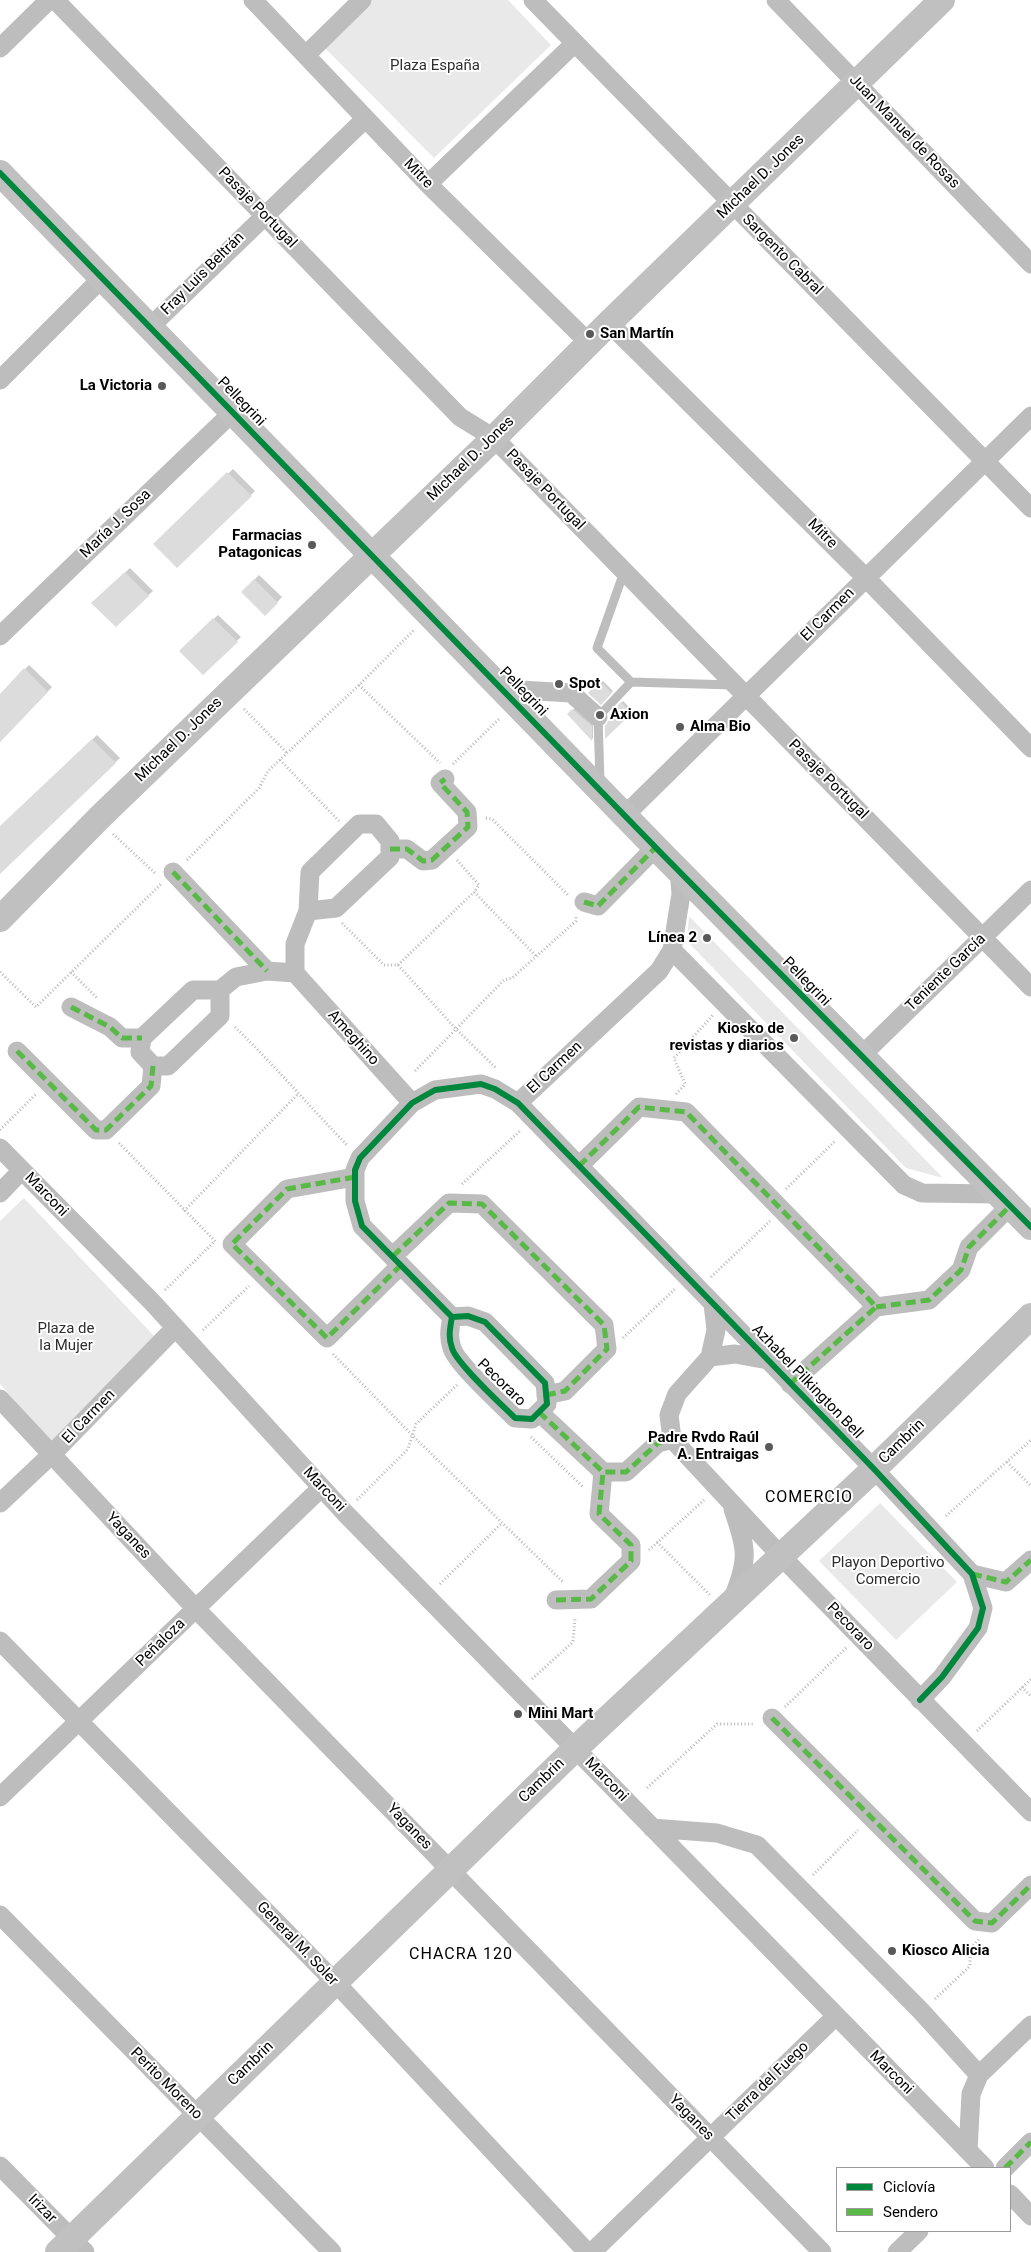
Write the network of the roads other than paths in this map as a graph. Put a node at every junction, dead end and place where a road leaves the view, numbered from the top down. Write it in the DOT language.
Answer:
graph roads {
  1 [pos="49,0"];
  2 [pos="55,0"];
  3 [pos="253,0"];
  4 [pos="362,0"];
  5 [pos="533,0"];
  6 [pos="776,0"];
  7 [pos="942,0"];
  8 [pos="575,43"];
  9 [pos="0,48"];
  10 [pos="306,55"];
  11 [pos="857,83"];
  12 [pos="364,118"];
  13 [pos="0,172"];
  14 [pos="428,184"];
  15 [pos="732,204"];
  16 [pos="264,214"];
  17 [pos="1031,264"];
  18 [pos="102,278"];
  19 [pos="609,322"];
  20 [pos="150,327"];
  21 [pos="589,343"];
  22 [pos="0,380"];
  23 [pos="233,412"];
  24 [pos="1031,416"];
  25 [pos="494,438"];
  26 [pos="985,461"];
  27 [pos="1031,508"];
  28 [pos="370,555"];
  29 [pos="624,572"];
  30 [pos="865,577"];
  31 [pos="0,636"];
  32 [pos="631,682"];
  33 [pos="739,691"];
  34 [pos="509,695"];
  35 [pos="598,717"];
  36 [pos="1031,748"];
  37 [pos="445,779"];
  38 [pos="600,790"];
  39 [pos="625,815"];
  40 [pos="656,847"];
  41 [pos="390,849"];
  42 [pos="679,868"];
  43 [pos="168,877"];
  44 [pos="1031,890"];
  45 [pos="580,903"];
  46 [pos="308,911"];
  47 [pos="0,919"];
  48 [pos="983,937"];
  49 [pos="672,950"];
  50 [pos="267,971"];
  51 [pos="295,973"];
  52 [pos="1031,986"];
  53 [pos="220,990"];
  54 [pos="71,1007"];
  55 [pos="142,1038"];
  56 [pos="17,1051"];
  57 [pos="861,1056"];
  58 [pos="153,1066"];
  59 [pos="412,1103"];
  60 [pos="518,1103"];
  61 [pos="0,1148"];
  62 [pos="579,1166"];
  63 [pos="22,1170"];
  64 [pos="355,1177"];
  65 [pos="0,1194"];
  66 [pos="1004,1200"];
  67 [pos="1031,1227"];
  68 [pos="397,1261"];
  69 [pos="713,1304"];
  70 [pos="876,1307"];
  71 [pos="1031,1316"];
  72 [pos="452,1317"];
  73 [pos="175,1328"];
  74 [pos="710,1357"];
  75 [pos="768,1360"];
  76 [pos="790,1384"];
  77 [pos="0,1399"];
  78 [pos="539,1408"];
  79 [pos="672,1439"];
  80 [pos="52,1454"];
  81 [pos="874,1469"];
  82 [pos="603,1472"];
  83 [pos="321,1488"];
  84 [pos="0,1503"];
  85 [pos="731,1504"];
  86 [pos="780,1556"];
  87 [pos="1031,1560"];
  88 [pos="972,1574"];
  89 [pos="556,1600"];
  90 [pos="727,1607"];
  91 [pos="196,1609"];
  92 [pos="0,1641"];
  93 [pos="920,1700"];
  94 [pos="772,1718"];
  95 [pos="79,1722"];
  96 [pos="575,1749"];
  97 [pos="0,1798"];
  98 [pos="1031,1812"];
  99 [pos="652,1828"];
  100 [pos="450,1870"];
  101 [pos="1031,1885"];
  102 [pos="0,1915"];
  103 [pos="335,1982"];
  104 [pos="836,2016"];
  105 [pos="1031,2025"];
  106 [pos="979,2075"];
  107 [pos="198,2116"];
  108 [pos="710,2138"];
  109 [pos="1031,2142"];
  110 [pos="968,2152"];
  111 [pos="0,2166"];
  112 [pos="983,2167"];
  113 [pos="1005,2167"];
  114 [pos="1011,2195"];
  115 [pos="1031,2216"];
  116 [pos="918,2232"];
  117 [pos="71,2248"];
  118 [pos="332,2252"];
  119 [pos="587,2252"];
  120 [pos="592,2252"];
  121 [pos="822,2252"];
  122 [pos="897,2252"];
  1 -- 9 [label="street"];
  2 -- 16 [label="street, Pasaje Portugal"];
  3 -- 10 [label="street, Mitre"];
  4 -- 10 [label="street"];
  5 -- 8 [label="street, Sargento Cabral"];
  6 -- 11 [label="street, Juan Manuel de Rosas"];
  7 -- 11 [label="street, Michael D. Jones"];
  8 -- 14 [label="street"];
  8 -- 15 [label="street, Sargento Cabral"];
  10 -- 12 [label="street, Mitre"];
  11 -- 15 [label="street, Michael D. Jones"];
  11 -- 17 [label="street, Juan Manuel de Rosas"];
  12 -- 14 [label="street, Mitre"];
  12 -- 16 [label="street, Fray Luis Beltrán"];
  13 -- 18 [label="street, Pellegrini"];
  14 -- 21 [label="street, Mitre"];
  15 -- 19 [label="street, Michael D. Jones"];
  15 -- 26 [label="street, Sargento Cabral"];
  16 -- 20 [label="street, Fray Luis Beltrán"];
  16 -- 25 [label="street, Pasaje Portugal"];
  18 -- 20 [label="street, Pellegrini"];
  18 -- 22 [label="street"];
  19 -- 21 [label="street, Michael D. Jones"];
  19 -- 30 [label="street, Mitre"];
  20 -- 23 [label="street, Pellegrini"];
  21 -- 25 [label="street, Michael D. Jones"];
  23 -- 28 [label="street, Pellegrini"];
  23 -- 31 [label="street, María J. Sosa"];
  24 -- 26 [label="street, El Carmen"];
  25 -- 28 [label="street, Michael D. Jones"];
  25 -- 29 [label="street, Pasaje Portugal"];
  26 -- 27 [label="street, Sargento Cabral"];
  26 -- 30 [label="street, El Carmen"];
  28 -- 34 [label="street, Pellegrini"];
  28 -- 47 [label="street, Michael D. Jones"];
  29 -- 32 [label="lane"];
  29 -- 33 [label="street, Pasaje Portugal"];
  30 -- 33 [label="street, El Carmen"];
  30 -- 36 [label="street, Mitre"];
  32 -- 33 [label="lane"];
  32 -- 35 [label="lane"];
  33 -- 39 [label="street, El Carmen"];
  33 -- 48 [label="street, Pasaje Portugal"];
  34 -- 35 [label="street"];
  34 -- 38 [label="street, Pellegrini"];
  35 -- 38 [label="lane"];
  37 -- 41 [label="street"];
  38 -- 39 [label="street, Pellegrini"];
  39 -- 40 [label="street, Pellegrini"];
  40 -- 42 [label="street, Pellegrini"];
  40 -- 45 [label="street"];
  41 -- 46 [label="street"];
  41 -- 46 [label="street"];
  42 -- 49 [label="street, El Carmen"];
  42 -- 57 [label="street, Pellegrini"];
  43 -- 50 [label="street"];
  44 -- 48 [label="street, Teniente García"];
  46 -- 51 [label="street"];
  48 -- 52 [label="street, Pasaje Portugal"];
  48 -- 57 [label="street, Teniente García"];
  49 -- 60 [label="street, El Carmen"];
  49 -- 66 [label="street"];
  50 -- 51 [label="street"];
  50 -- 53 [label="street"];
  51 -- 59 [label="street, Ameghino"];
  53 -- 55 [label="street"];
  53 -- 58 [label="street"];
  54 -- 55 [label="street"];
  55 -- 58 [label="street"];
  56 -- 58 [label="street"];
  57 -- 66 [label="street, Pellegrini"];
  59 -- 60 [label="street, El Carmen"];
  59 -- 64 [label="street, El Carmen"];
  60 -- 62 [label="street, Azhabel Pilkington Bell"];
  61 -- 63 [label="street, Marconi"];
  62 -- 69 [label="street, Azhabel Pilkington Bell"];
  62 -- 70 [label="street"];
  63 -- 65 [label="street"];
  63 -- 73 [label="street, Marconi"];
  64 -- 68 [label="street, El Carmen"];
  64 -- 68 [label="street"];
  66 -- 67 [label="street, Pellegrini"];
  66 -- 70 [label="street"];
  68 -- 72 [label="street"];
  68 -- 78 [label="street"];
  69 -- 74 [label="street"];
  69 -- 75 [label="street, Azhabel Pilkington Bell"];
  70 -- 76 [label="street"];
  71 -- 81 [label="street, Cambrin"];
  72 -- 78 [label="street, Pecoraro"];
  72 -- 78 [label="street, Pecoraro"];
  73 -- 80 [label="street, El Carmen"];
  73 -- 83 [label="street, Marconi"];
  74 -- 75 [label="street"];
  74 -- 79 [label="street"];
  75 -- 76 [label="street, Azhabel Pilkington Bell"];
  76 -- 81 [label="street, Azhabel Pilkington Bell"];
  77 -- 80 [label="street, Yaganes"];
  78 -- 82 [label="street"];
  79 -- 82 [label="street"];
  79 -- 85 [label="street, Pecoraro"];
  80 -- 84 [label="street, El Carmen"];
  80 -- 91 [label="street, Yaganes"];
  81 -- 86 [label="street, Cambrin"];
  81 -- 88 [label="street, Azhabel Pilkington Bell"];
  82 -- 89 [label="street"];
  83 -- 91 [label="street, Peñaloza"];
  83 -- 96 [label="street, Marconi"];
  85 -- 86 [label="street, Pecoraro"];
  85 -- 90 [label="street"];
  86 -- 90 [label="street, Cambrin"];
  86 -- 93 [label="street, Pecoraro"];
  87 -- 88 [label="street"];
  88 -- 93 [label="street, Azhabel Pilkington Bell"];
  90 -- 96 [label="street, Cambrin"];
  91 -- 95 [label="street, Peñaloza"];
  91 -- 100 [label="street, Yaganes"];
  92 -- 95 [label="street, General M. Soler"];
  93 -- 98 [label="street, Pecoraro"];
  94 -- 101 [label="street"];
  95 -- 97 [label="street, Peñaloza"];
  95 -- 103 [label="street, General M. Soler"];
  96 -- 99 [label="street, Marconi"];
  96 -- 100 [label="street, Cambrin"];
  99 -- 104 [label="street, Marconi"];
  99 -- 106 [label="street"];
  100 -- 103 [label="street, Cambrin"];
  100 -- 108 [label="street, Yaganes"];
  102 -- 107 [label="street, Perito Moreno"];
  103 -- 107 [label="street, Cambrin"];
  103 -- 119 [label="street, General M. Soler"];
  104 -- 108 [label="street, Tierra del Fuego"];
  104 -- 110 [label="street, Marconi"];
  105 -- 106 [label="street"];
  106 -- 110 [label="street"];
  107 -- 117 [label="street, Cambrin"];
  107 -- 118 [label="street, Perito Moreno"];
  108 -- 120 [label="street, Tierra del Fuego"];
  108 -- 121 [label="street, Yaganes"];
  109 -- 113 [label="street"];
  110 -- 112 [label="street, Marconi"];
  111 -- 117 [label="street, Irizar"];
  114 -- 115 [label="street"];
  116 -- 122 [label="street"];
}
